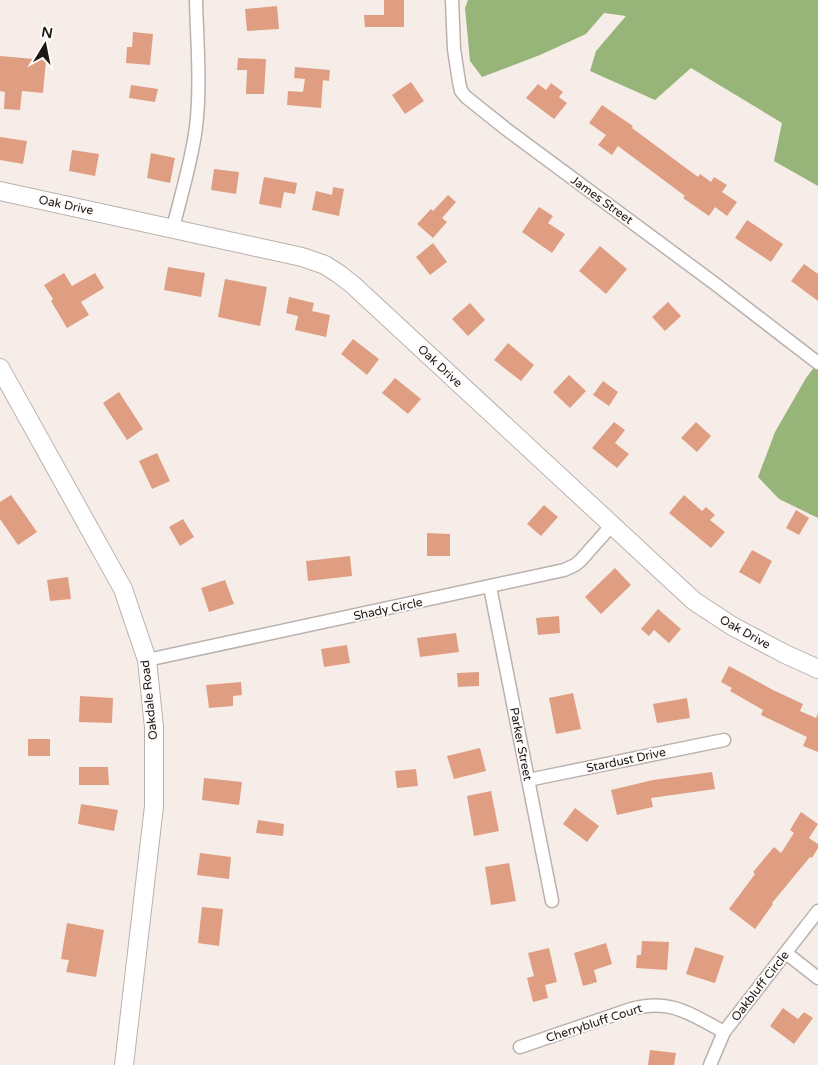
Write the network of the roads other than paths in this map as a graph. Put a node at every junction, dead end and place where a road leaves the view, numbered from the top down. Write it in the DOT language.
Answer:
graph roads {
  1 [pos="196,0"];
  2 [pos="452,0"];
  3 [pos="0,191"];
  4 [pos="172,228"];
  5 [pos="818,363"];
  6 [pos="0,368"];
  7 [pos="612,525"];
  8 [pos="490,587"];
  9 [pos="147,660"];
  10 [pos="818,669"];
  11 [pos="724,740"];
  12 [pos="528,780"];
  13 [pos="552,901"];
  14 [pos="818,911"];
  15 [pos="786,953"];
  16 [pos="818,978"];
  17 [pos="724,1032"];
  18 [pos="520,1047"];
  19 [pos="124,1065"];
  20 [pos="710,1065"];
  1 -- 4 [label="street"];
  2 -- 5 [label="street, James Street"];
  3 -- 4 [label="street, Oak Drive"];
  4 -- 7 [label="street, Oak Drive"];
  6 -- 9 [label="street, Oakdale Road"];
  7 -- 8 [label="street, Shady Circle"];
  7 -- 10 [label="street, Oak Drive"];
  8 -- 9 [label="street, Shady Circle"];
  8 -- 12 [label="street, Parker Street"];
  9 -- 19 [label="street, Oakdale Road"];
  11 -- 12 [label="street, Stardust Drive"];
  12 -- 13 [label="street, Parker Street"];
  14 -- 15 [label="street, Oakbluff Circle"];
  15 -- 16 [label="street"];
  15 -- 17 [label="street, Oakbluff Circle"];
  17 -- 18 [label="street, Cherrybluff Court"];
  17 -- 20 [label="street, Oakbluff Circle"];
}
